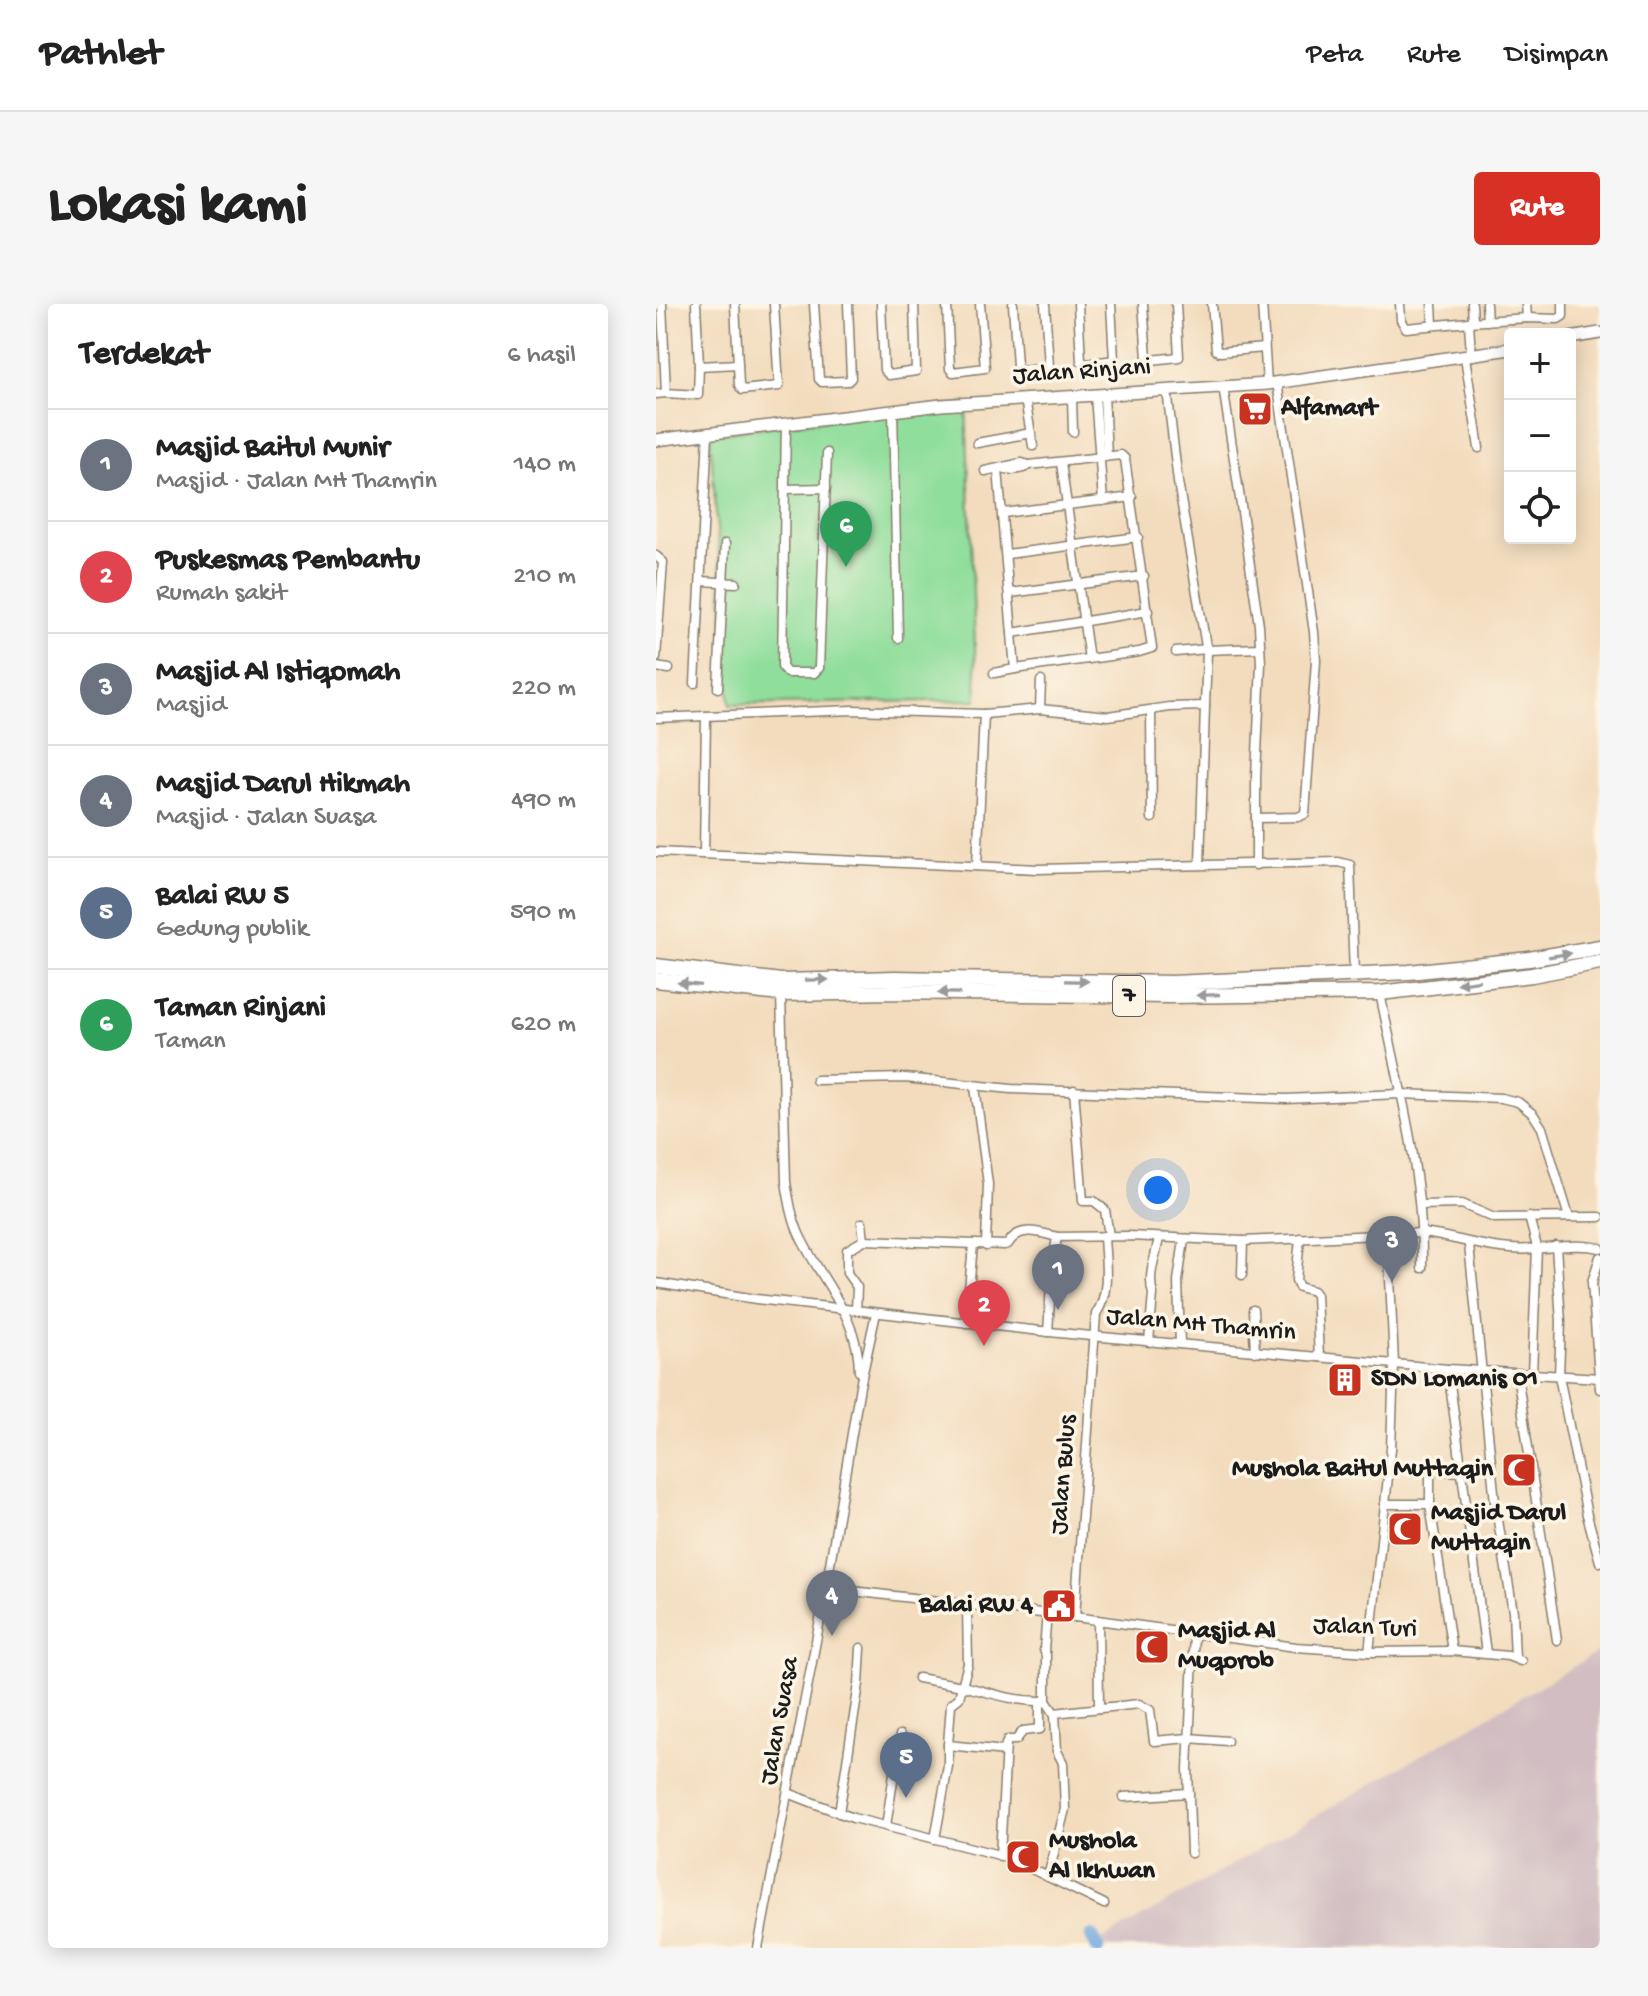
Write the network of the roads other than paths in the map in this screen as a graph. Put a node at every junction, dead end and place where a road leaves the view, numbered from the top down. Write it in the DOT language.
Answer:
graph roads {
  1 [pos="662,304"];
  2 [pos="696,304"];
  3 [pos="735,304"];
  4 [pos="774,304"];
  5 [pos="814,304"];
  6 [pos="848,304"];
  7 [pos="881,304"];
  8 [pos="914,304"];
  9 [pos="947,304"];
  10 [pos="980,304"];
  11 [pos="1013,304"];
  12 [pos="1045,304"];
  13 [pos="1078,304"];
  14 [pos="1111,304"];
  15 [pos="1143,304"];
  16 [pos="1176,304"];
  17 [pos="1212,304"];
  18 [pos="1262,304"];
  19 [pos="1400,304"];
  20 [pos="1432,304"];
  21 [pos="1472,304"];
  22 [pos="1486,304"];
  23 [pos="1526,304"];
  24 [pos="1563,304"];
  25 [pos="1527,318"];
  26 [pos="1487,321"];
  27 [pos="1471,322"];
  28 [pos="1433,325"];
  29 [pos="1600,333"];
  30 [pos="1576,337"];
  31 [pos="1264,348"];
  32 [pos="1504,350"];
  33 [pos="1468,356"];
  34 [pos="738,364"];
  35 [pos="699,366"];
  36 [pos="1272,383"];
  37 [pos="1223,386"];
  38 [pos="1167,390"];
  39 [pos="661,394"];
  40 [pos="1100,395"];
  41 [pos="1072,397"];
  42 [pos="1025,399"];
  43 [pos="893,410"];
  44 [pos="786,423"];
  45 [pos="1073,432"];
  46 [pos="1031,433"];
  47 [pos="706,434"];
  48 [pos="656,440"];
  49 [pos="977,443"];
  50 [pos="1033,446"];
  51 [pos="1479,448"];
  52 [pos="827,453"];
  53 [pos="1103,456"];
  54 [pos="1061,463"];
  55 [pos="1000,468"];
  56 [pos="985,471"];
  57 [pos="826,488"];
  58 [pos="786,489"];
  59 [pos="1132,497"];
  60 [pos="1103,501"];
  61 [pos="1067,506"];
  62 [pos="1003,513"];
  63 [pos="1138,537"];
  64 [pos="725,544"];
  65 [pos="1072,545"];
  66 [pos="1007,554"];
  67 [pos="656,556"];
  68 [pos="1144,576"];
  69 [pos="701,581"];
  70 [pos="724,583"];
  71 [pos="736,583"];
  72 [pos="1078,584"];
  73 [pos="1010,593"];
  74 [pos="658,600"];
  75 [pos="1148,611"];
  76 [pos="1083,621"];
  77 [pos="1012,633"];
  78 [pos="657,634"];
  79 [pos="898,638"];
  80 [pos="1260,648"];
  81 [pos="1207,650"];
  82 [pos="1176,652"];
  83 [pos="656,658"];
  84 [pos="1089,659"];
  85 [pos="656,667"];
  86 [pos="669,669"];
  87 [pos="1015,669"];
  88 [pos="994,673"];
  89 [pos="1041,681"];
  90 [pos="695,683"];
  91 [pos="718,688"];
  92 [pos="1205,706"];
  93 [pos="1040,709"];
  94 [pos="1151,711"];
  95 [pos="984,714"];
  96 [pos="706,716"];
  97 [pos="656,718"];
  98 [pos="1152,818"];
  99 [pos="1256,818"];
  100 [pos="656,852"];
  101 [pos="704,854"];
  102 [pos="1200,864"];
  103 [pos="1256,865"];
  104 [pos="977,866"];
  105 [pos="1600,947"];
  106 [pos="1600,962"];
  107 [pos="1501,963"];
  108 [pos="656,966"];
  109 [pos="1409,972"];
  110 [pos="1354,975"];
  111 [pos="1321,978"];
  112 [pos="1502,978"];
  113 [pos="656,980"];
  114 [pos="781,987"];
  115 [pos="1042,988"];
  116 [pos="1413,991"];
  117 [pos="1380,993"];
  118 [pos="1323,994"];
  119 [pos="816,1080"];
  120 [pos="975,1087"];
  121 [pos="1074,1090"];
  122 [pos="1400,1094"];
  123 [pos="1420,1205"];
  124 [pos="1529,1217"];
  125 [pos="1569,1217"];
  126 [pos="1600,1217"];
  127 [pos="862,1223"];
  128 [pos="1423,1233"];
  129 [pos="1388,1235"];
  130 [pos="1107,1236"];
  131 [pos="1057,1237"];
  132 [pos="1159,1238"];
  133 [pos="1300,1238"];
  134 [pos="864,1240"];
  135 [pos="1184,1240"];
  136 [pos="1243,1241"];
  137 [pos="973,1245"];
  138 [pos="1469,1245"];
  139 [pos="986,1246"];
  140 [pos="1556,1246"];
  141 [pos="1537,1247"];
  142 [pos="1600,1248"];
  143 [pos="1600,1257"];
  144 [pos="1422,1268"];
  145 [pos="1242,1275"];
  146 [pos="656,1283"];
  147 [pos="845,1309"];
  148 [pos="856,1310"];
  149 [pos="1253,1310"];
  150 [pos="876,1313"];
  151 [pos="966,1323"];
  152 [pos="1048,1332"];
  153 [pos="1096,1337"];
  154 [pos="1149,1342"];
  155 [pos="1180,1344"];
  156 [pos="1255,1352"];
  157 [pos="1319,1357"];
  158 [pos="1394,1364"];
  159 [pos="1448,1369"];
  160 [pos="1481,1371"];
  161 [pos="1517,1374"];
  162 [pos="1532,1374"];
  163 [pos="1559,1376"];
  164 [pos="1599,1378"];
  165 [pos="860,1386"];
  166 [pos="1600,1389"];
  167 [pos="1460,1472"];
  168 [pos="1385,1504"];
  169 [pos="1430,1504"];
  170 [pos="1599,1550"];
  171 [pos="1600,1562"];
  172 [pos="826,1588"];
  173 [pos="967,1605"];
  174 [pos="1047,1613"];
  175 [pos="1075,1617"];
  176 [pos="1098,1620"];
  177 [pos="1194,1633"];
  178 [pos="1557,1640"];
  179 [pos="861,1648"];
  180 [pos="1452,1651"];
  181 [pos="1369,1652"];
  182 [pos="1486,1653"];
  183 [pos="918,1678"];
  184 [pos="962,1686"];
  185 [pos="1043,1701"];
  186 [pos="1099,1708"];
  187 [pos="1054,1713"];
  188 [pos="900,1735"];
  189 [pos="1189,1738"];
  190 [pos="1227,1741"];
  191 [pos="948,1745"];
  192 [pos="1005,1751"];
  193 [pos="788,1793"];
  194 [pos="1189,1793"];
  195 [pos="1124,1797"];
  196 [pos="839,1813"];
  197 [pos="886,1826"];
  198 [pos="935,1839"];
  199 [pos="1191,1853"];
  200 [pos="1000,1856"];
  201 [pos="1048,1877"];
  202 [pos="1104,1904"];
  203 [pos="758,1948"];
  1 -- 39 [label="street"];
  2 -- 35 [label="street"];
  3 -- 34 [label="street"];
  4 -- 34 [label="street"];
  5 -- 6 [label="street"];
  7 -- 8 [label="street"];
  9 -- 10 [label="street"];
  11 -- 12 [label="street"];
  13 -- 14 [label="street"];
  15 -- 16 [label="street"];
  17 -- 31 [label="street"];
  18 -- 31 [label="street"];
  19 -- 28 [label="street"];
  20 -- 28 [label="street"];
  21 -- 27 [label="street"];
  22 -- 26 [label="street"];
  23 -- 25 [label="street"];
  24 -- 25 [label="street"];
  25 -- 26 [label="street"];
  26 -- 27 [label="street"];
  27 -- 28 [label="street"];
  27 -- 33 [label="street"];
  29 -- 30 [label="street"];
  31 -- 36 [label="street"];
  32 -- 33 [label="street, Jalan Rinjani"];
  33 -- 36 [label="street, Jalan Rinjani"];
  33 -- 51 [label="street"];
  34 -- 35 [label="street"];
  35 -- 39 [label="street"];
  36 -- 37 [label="street, Jalan Rinjani"];
  36 -- 99 [label="street"];
  37 -- 38 [label="street, Jalan Rinjani"];
  37 -- 80 [label="street"];
  38 -- 40 [label="street, Jalan Rinjani"];
  38 -- 81 [label="street"];
  40 -- 41 [label="street, Jalan Rinjani"];
  40 -- 53 [label="street"];
  41 -- 42 [label="street, Jalan Rinjani"];
  41 -- 45 [label="street"];
  42 -- 43 [label="street, Jalan Rinjani"];
  42 -- 46 [label="street"];
  43 -- 44 [label="street, Jalan Rinjani"];
  43 -- 79 [label="street"];
  44 -- 47 [label="street, Jalan Rinjani"];
  44 -- 58 [label="street"];
  46 -- 49 [label="street"];
  46 -- 50 [label="street"];
  47 -- 48 [label="street, Jalan Rinjani"];
  47 -- 69 [label="street"];
  52 -- 57 [label="street"];
  53 -- 54 [label="street"];
  53 -- 59 [label="street"];
  53 -- 60 [label="street"];
  54 -- 55 [label="street"];
  54 -- 61 [label="street"];
  55 -- 56 [label="street"];
  55 -- 62 [label="street"];
  57 -- 58 [label="street"];
  57 -- 58 [label="street"];
  59 -- 60 [label="street"];
  59 -- 63 [label="street"];
  60 -- 61 [label="street"];
  61 -- 62 [label="street"];
  61 -- 65 [label="street"];
  62 -- 66 [label="street"];
  63 -- 65 [label="street"];
  63 -- 68 [label="street"];
  64 -- 70 [label="street"];
  65 -- 66 [label="street"];
  65 -- 72 [label="street"];
  66 -- 73 [label="street"];
  67 -- 74 [label="street"];
  68 -- 72 [label="street"];
  68 -- 75 [label="street"];
  69 -- 70 [label="street"];
  69 -- 90 [label="street"];
  70 -- 71 [label="street"];
  70 -- 91 [label="street"];
  72 -- 73 [label="street"];
  72 -- 76 [label="street"];
  73 -- 77 [label="street"];
  74 -- 78 [label="street"];
  75 -- 76 [label="street"];
  75 -- 84 [label="street"];
  76 -- 77 [label="street"];
  76 -- 84 [label="street"];
  77 -- 87 [label="street"];
  78 -- 83 [label="street"];
  80 -- 81 [label="street"];
  80 -- 99 [label="street"];
  81 -- 82 [label="street"];
  81 -- 92 [label="street"];
  84 -- 87 [label="street"];
  85 -- 86 [label="street"];
  87 -- 88 [label="street"];
  89 -- 93 [label="street"];
  92 -- 94 [label="street"];
  92 -- 102 [label="street"];
  93 -- 94 [label="street"];
  93 -- 95 [label="street"];
  94 -- 98 [label="street"];
  95 -- 96 [label="street"];
  95 -- 104 [label="street"];
  96 -- 97 [label="street"];
  96 -- 101 [label="street"];
  99 -- 103 [label="street"];
  100 -- 101 [label="street"];
  101 -- 104 [label="street"];
  102 -- 103 [label="street"];
  102 -- 104 [label="street"];
  103 -- 110 [label="street"];
  107 -- 105 [label="highway, 7, one-way"];
  106 -- 112 [label="highway, 7"];
  107 -- 109 [label="highway, 7"];
  107 -- 112 [label="highway"];
  108 -- 114 [label="highway, 7"];
  109 -- 110 [label="highway, 7"];
  109 -- 116 [label="highway"];
  110 -- 111 [label="highway, 7"];
  115 -- 111 [label="highway, 7, one-way"];
  111 -- 118 [label="highway"];
  112 -- 116 [label="highway, 7, one-way"];
  114 -- 113 [label="highway, 7, one-way"];
  114 -- 115 [label="highway, 7"];
  114 -- 147 [label="street"];
  118 -- 115 [label="highway, 7, one-way"];
  116 -- 117 [label="highway, 7"];
  117 -- 118 [label="highway, 7"];
  117 -- 122 [label="street"];
  119 -- 120 [label="street"];
  120 -- 121 [label="street"];
  120 -- 139 [label="street"];
  121 -- 122 [label="street"];
  121 -- 130 [label="street"];
  122 -- 123 [label="street"];
  122 -- 125 [label="street"];
  123 -- 124 [label="street"];
  123 -- 128 [label="street"];
  124 -- 125 [label="street"];
  124 -- 141 [label="street"];
  125 -- 126 [label="street"];
  127 -- 134 [label="street"];
  128 -- 129 [label="street"];
  128 -- 138 [label="street"];
  128 -- 144 [label="street"];
  129 -- 133 [label="street"];
  129 -- 158 [label="street"];
  130 -- 131 [label="street"];
  130 -- 132 [label="street"];
  130 -- 153 [label="street, Jalan Bulus"];
  131 -- 139 [label="street"];
  131 -- 152 [label="street"];
  132 -- 135 [label="street"];
  132 -- 154 [label="street"];
  133 -- 136 [label="street"];
  133 -- 157 [label="street"];
  134 -- 137 [label="street"];
  134 -- 148 [label="street"];
  135 -- 136 [label="street"];
  135 -- 155 [label="street"];
  136 -- 145 [label="street"];
  137 -- 139 [label="street"];
  137 -- 151 [label="street"];
  138 -- 141 [label="street"];
  138 -- 160 [label="street"];
  140 -- 141 [label="street"];
  140 -- 142 [label="street"];
  140 -- 163 [label="street"];
  141 -- 162 [label="street"];
  143 -- 164 [label="street"];
  146 -- 147 [label="street, Jalan MH Thamrin"];
  147 -- 148 [label="street, Jalan MH Thamrin"];
  147 -- 165 [label="street"];
  148 -- 150 [label="street, Jalan MH Thamrin"];
  149 -- 156 [label="street"];
  150 -- 151 [label="street, Jalan MH Thamrin"];
  150 -- 165 [label="street, Jalan Suasa"];
  151 -- 152 [label="street, Jalan MH Thamrin"];
  152 -- 153 [label="street, Jalan MH Thamrin"];
  153 -- 154 [label="street, Jalan MH Thamrin"];
  153 -- 175 [label="street, Jalan Bulus"];
  154 -- 155 [label="street, Jalan MH Thamrin"];
  155 -- 156 [label="street, Jalan MH Thamrin"];
  156 -- 157 [label="street, Jalan MH Thamrin"];
  157 -- 158 [label="street, Jalan MH Thamrin"];
  158 -- 159 [label="street, Jalan MH Thamrin"];
  158 -- 168 [label="street"];
  159 -- 160 [label="street, Jalan MH Thamrin"];
  159 -- 167 [label="street"];
  160 -- 161 [label="street, Jalan MH Thamrin"];
  160 -- 182 [label="street, Jalan Turi"];
  161 -- 162 [label="street, Jalan MH Thamrin"];
  161 -- 178 [label="street"];
  162 -- 163 [label="street, Jalan MH Thamrin"];
  163 -- 164 [label="street, Jalan MH Thamrin"];
  163 -- 170 [label="street"];
  164 -- 166 [label="street"];
  165 -- 172 [label="street, Jalan Suasa"];
  167 -- 169 [label="street"];
  167 -- 182 [label="street"];
  168 -- 169 [label="street"];
  168 -- 181 [label="street"];
  169 -- 180 [label="street"];
  170 -- 171 [label="street"];
  172 -- 173 [label="street, Jalan Turi"];
  172 -- 193 [label="street, Jalan Suasa"];
  173 -- 174 [label="street, Jalan Turi"];
  173 -- 184 [label="street"];
  174 -- 175 [label="street, Jalan Turi"];
  174 -- 185 [label="street"];
  175 -- 176 [label="street, Jalan Turi"];
  176 -- 177 [label="street, Jalan Turi"];
  176 -- 186 [label="street"];
  177 -- 181 [label="street, Jalan Turi"];
  177 -- 189 [label="street"];
  179 -- 196 [label="street"];
  180 -- 181 [label="street, Jalan Turi"];
  180 -- 182 [label="street, Jalan Turi"];
  183 -- 184 [label="street"];
  184 -- 185 [label="street"];
  184 -- 191 [label="street"];
  185 -- 187 [label="street"];
  185 -- 192 [label="street"];
  186 -- 187 [label="street"];
  186 -- 189 [label="street"];
  187 -- 201 [label="street"];
  188 -- 197 [label="street"];
  189 -- 190 [label="street"];
  189 -- 194 [label="street"];
  191 -- 192 [label="street"];
  191 -- 198 [label="street"];
  192 -- 200 [label="street"];
  193 -- 196 [label="street"];
  193 -- 203 [label="street, Jalan Suasa"];
  194 -- 195 [label="street"];
  194 -- 199 [label="street"];
  196 -- 197 [label="street"];
  197 -- 198 [label="street"];
  198 -- 200 [label="street"];
  200 -- 201 [label="street"];
  201 -- 202 [label="street"];
}
